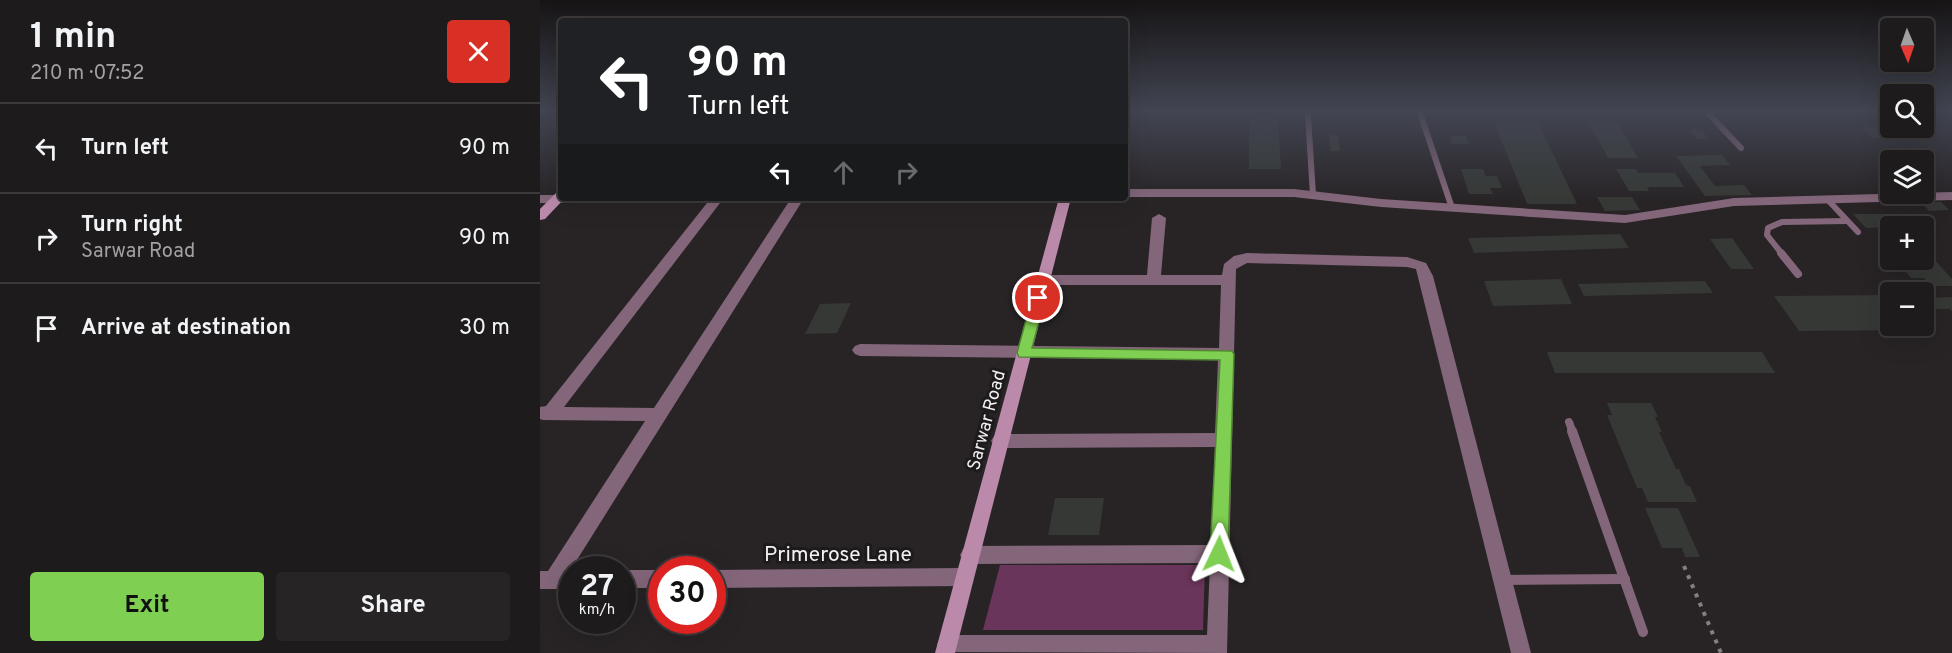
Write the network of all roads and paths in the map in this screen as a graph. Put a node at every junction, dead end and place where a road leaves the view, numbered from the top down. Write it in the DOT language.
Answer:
graph roads {
  1 [pos="1310,140"];
  2 [pos="1429,140"];
  3 [pos="1734,140"];
  4 [pos="1741,148"];
  5 [pos="1128,193"];
  6 [pos="1313,195"];
  7 [pos="1952,196"];
  8 [pos="558,197"];
  9 [pos="558,198"];
  10 [pos="540,199"];
  11 [pos="1827,199"];
  12 [pos="716,201"];
  13 [pos="784,201"];
  14 [pos="1064,201"];
  15 [pos="1452,208"];
  16 [pos="540,216"];
  17 [pos="1159,218"];
  18 [pos="1847,221"];
  19 [pos="1858,232"];
  20 [pos="1798,274"];
  21 [pos="1043,280"];
  22 [pos="1154,280"];
  23 [pos="1228,280"];
  24 [pos="860,350"];
  25 [pos="1024,353"];
  26 [pos="1227,354"];
  27 [pos="545,413"];
  28 [pos="659,415"];
  29 [pos="1569,422"];
  30 [pos="1222,440"];
  31 [pos="1000,441"];
  32 [pos="1219,554"];
  33 [pos="970,555"];
  34 [pos="1684,566"];
  35 [pos="964,577"];
  36 [pos="726,579"];
  37 [pos="1625,579"];
  38 [pos="555,580"];
  39 [pos="1504,580"];
  40 [pos="1643,632"];
  41 [pos="946,649"];
  42 [pos="1217,649"];
  43 [pos="1521,653"];
  44 [pos="1721,653"];
  1 -- 6 [label="lane"];
  2 -- 15 [label="lane"];
  3 -- 4 [label="lane"];
  5 -- 6 [label="street"];
  6 -- 15 [label="street"];
  7 -- 11 [label="street"];
  8 -- 10 [label="street"];
  9 -- 16 [label="street"];
  11 -- 15 [label="street"];
  11 -- 18 [label="lane"];
  12 -- 27 [label="street"];
  13 -- 28 [label="street"];
  14 -- 21 [label="street, Sarwar Road"];
  17 -- 22 [label="street"];
  18 -- 19 [label="lane"];
  18 -- 20 [label="lane"];
  21 -- 22 [label="street"];
  21 -- 25 [label="street, Sarwar Road"];
  22 -- 23 [label="street"];
  23 -- 26 [label="street"];
  23 -- 39 [label="street"];
  24 -- 25 [label="street"];
  25 -- 26 [label="street"];
  25 -- 31 [label="street, Sarwar Road"];
  26 -- 30 [label="street"];
  27 -- 28 [label="street"];
  28 -- 38 [label="street"];
  29 -- 37 [label="lane"];
  30 -- 31 [label="street"];
  30 -- 32 [label="street"];
  31 -- 33 [label="street, Sarwar Road"];
  32 -- 33 [label="street"];
  32 -- 42 [label="street"];
  33 -- 35 [label="street, Sarwar Road"];
  34 -- 44 [label="path"];
  35 -- 36 [label="street, Primerose Lane"];
  35 -- 41 [label="street, Sarwar Road"];
  37 -- 39 [label="lane"];
  37 -- 40 [label="lane"];
  39 -- 43 [label="street"];
  41 -- 42 [label="street"];
}
